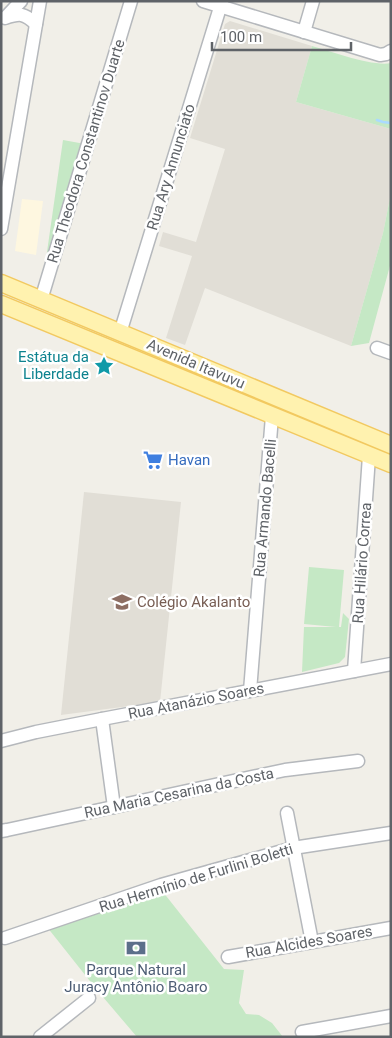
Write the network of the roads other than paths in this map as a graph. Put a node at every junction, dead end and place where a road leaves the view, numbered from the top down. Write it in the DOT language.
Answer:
graph roads {
  1 [pos="21,1"];
  2 [pos="40,1"];
  3 [pos="131,1"];
  4 [pos="203,1"];
  5 [pos="314,1"];
  6 [pos="221,4"];
  7 [pos="3,20"];
  8 [pos="36,24"];
  9 [pos="304,32"];
  10 [pos="391,51"];
  11 [pos="5,179"];
  12 [pos="1,229"];
  13 [pos="1,284"];
  14 [pos="41,300"];
  15 [pos="1,304"];
  16 [pos="120,333"];
  17 [pos="96,343"];
  18 [pos="377,348"];
  19 [pos="391,353"];
  20 [pos="272,416"];
  21 [pos="391,445"];
  22 [pos="391,451"];
  23 [pos="369,456"];
  24 [pos="391,464"];
  25 [pos="391,664"];
  26 [pos="354,671"];
  27 [pos="250,691"];
  28 [pos="102,719"];
  29 [pos="1,741"];
  30 [pos="358,761"];
  31 [pos="114,807"];
  32 [pos="287,813"];
  33 [pos="1,830"];
  34 [pos="391,833"];
  35 [pos="293,848"];
  36 [pos="391,928"];
  37 [pos="5,938"];
  38 [pos="312,942"];
  39 [pos="228,957"];
  40 [pos="89,998"];
  41 [pos="391,1016"];
  42 [pos="302,1032"];
  43 [pos="40,1037"];
  1 -- 7 [label="street"];
  2 -- 8 [label="street"];
  3 -- 14 [label="street, Rua Theodora Constantinov Duarte"];
  4 -- 6 [label="street"];
  5 -- 9 [label="street"];
  6 -- 9 [label="street"];
  6 -- 16 [label="street, Rua Ary Annunciato"];
  7 -- 8 [label="street"];
  8 -- 11 [label="street"];
  9 -- 10 [label="street"];
  11 -- 12 [label="street"];
  13 -- 14 [label="main road, Avenida Itavuvu"];
  14 -- 16 [label="main road, Avenida Itavuvu"];
  15 -- 17 [label="main road, Avenida Itavuvu"];
  16 -- 17 [label="main road"];
  16 -- 21 [label="main road, Avenida Itavuvu"];
  17 -- 20 [label="main road, Avenida Itavuvu"];
  18 -- 19 [label="street"];
  20 -- 23 [label="main road, Avenida Itavuvu"];
  20 -- 27 [label="street, Rua Armando Bacelli"];
  22 -- 23 [label="main road"];
  23 -- 24 [label="main road, Avenida Itavuvu"];
  23 -- 26 [label="street, Rua Hilário Correa"];
  25 -- 26 [label="street, Rua Atanázio Soares"];
  26 -- 27 [label="street, Rua Atanázio Soares"];
  27 -- 28 [label="street, Rua Atanázio Soares"];
  28 -- 29 [label="street, Rua Atanázio Soares"];
  28 -- 31 [label="street"];
  30 -- 31 [label="street, Rua Maria Cesarina da Costa"];
  31 -- 33 [label="street, Rua Maria Cesarina da Costa"];
  32 -- 35 [label="street"];
  34 -- 35 [label="street, Rua Hermínio de Furlini Boletti"];
  35 -- 37 [label="street, Rua Hermínio de Furlini Boletti"];
  35 -- 38 [label="street"];
  36 -- 38 [label="street, Rua Alcides Soares"];
  38 -- 39 [label="street, Rua Alcides Soares"];
  40 -- 43 [label="street"];
  41 -- 42 [label="street"];
}
